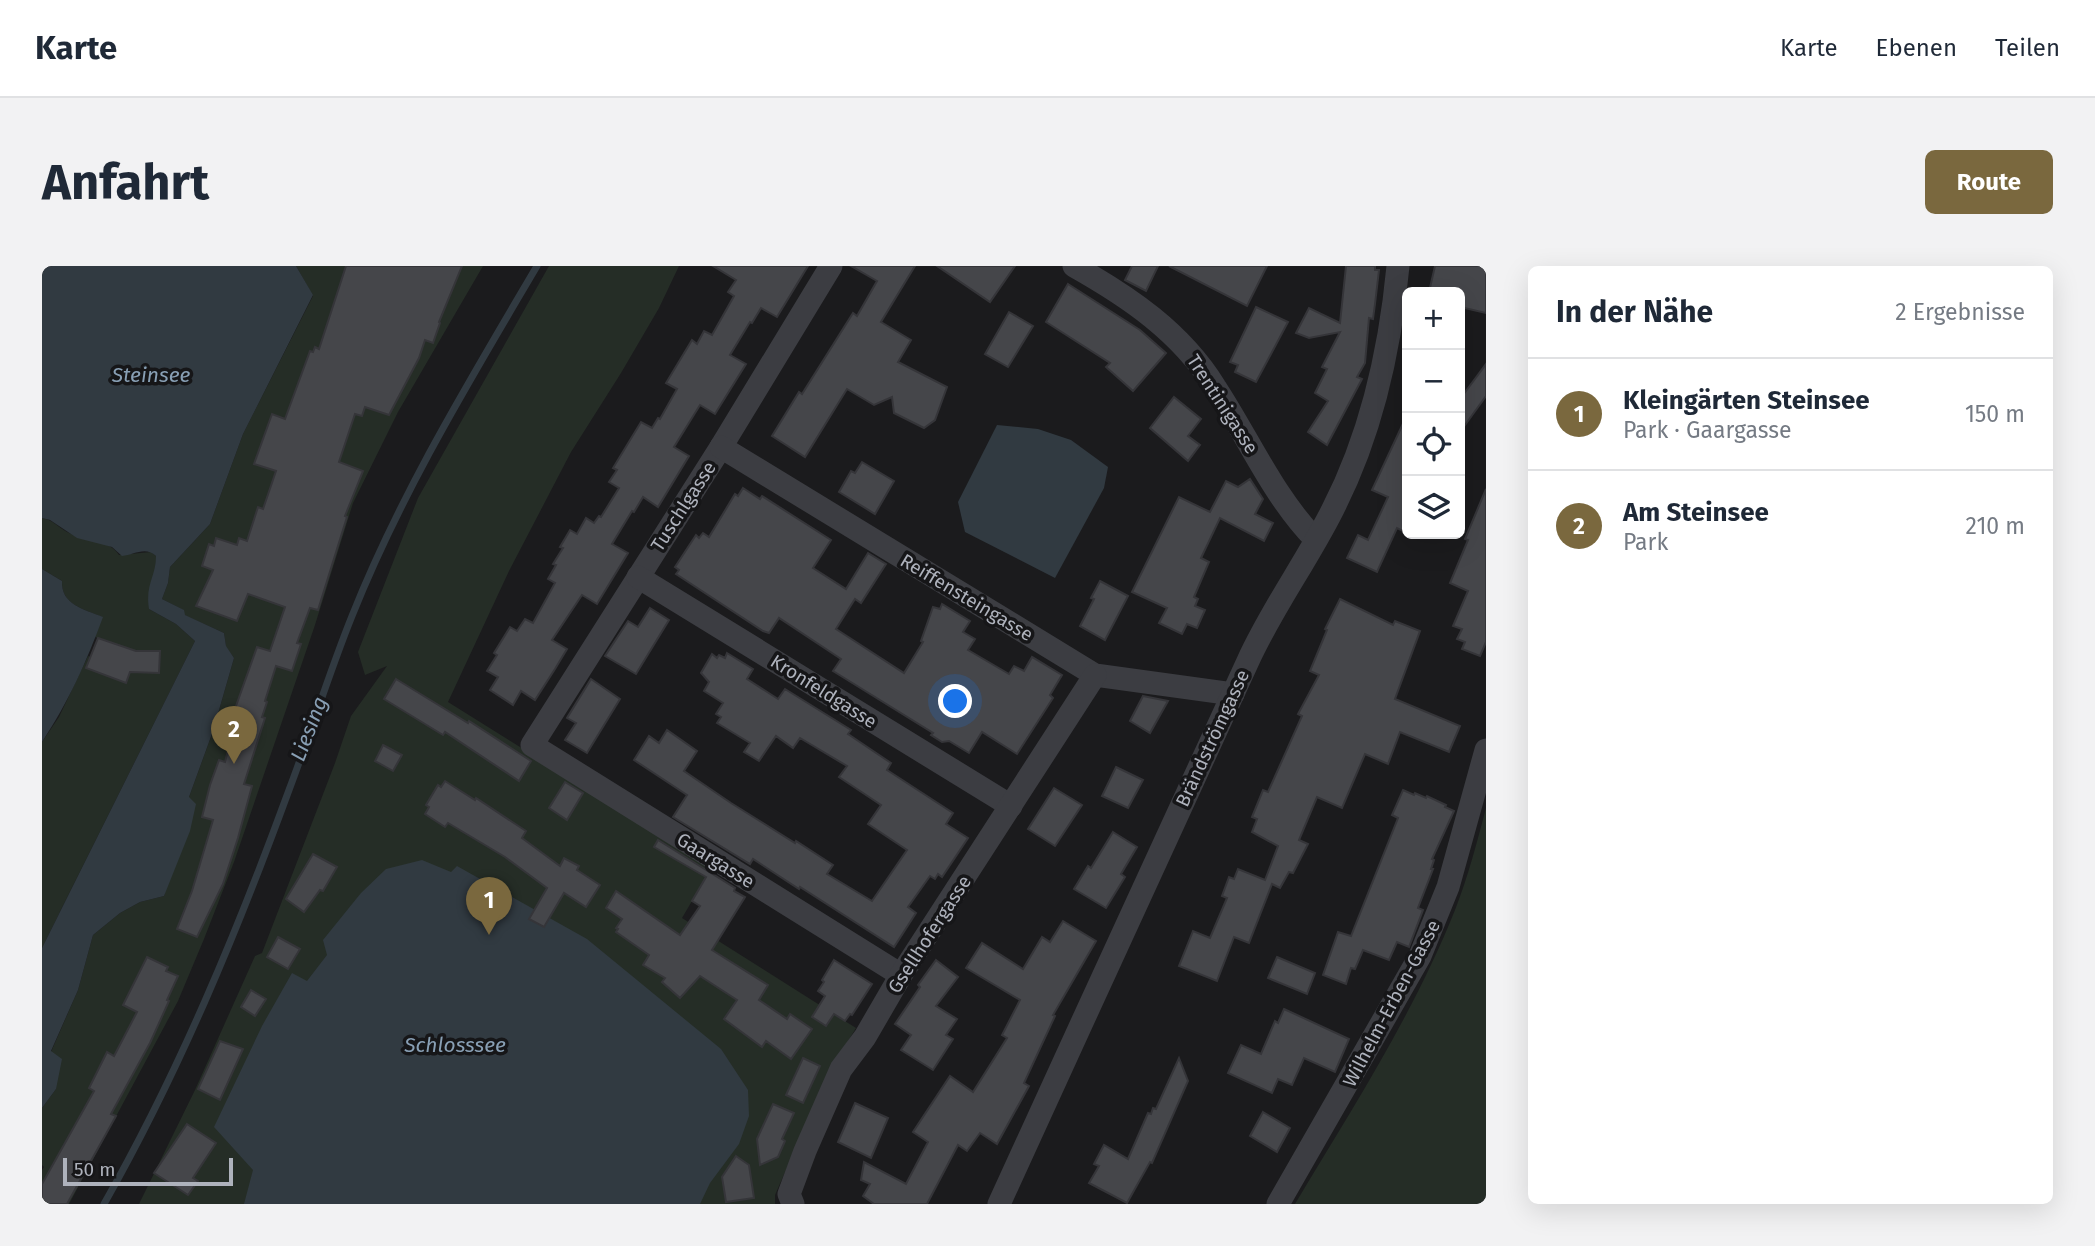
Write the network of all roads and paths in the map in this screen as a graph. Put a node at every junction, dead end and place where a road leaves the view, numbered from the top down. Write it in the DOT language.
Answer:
graph roads {
  1 [pos="831,266"];
  2 [pos="1074,266"];
  3 [pos="1398,266"];
  4 [pos="721,447"];
  5 [pos="1315,539"];
  6 [pos="638,577"];
  7 [pos="1095,675"];
  8 [pos="1233,694"];
  9 [pos="532,745"];
  10 [pos="1486,750"];
  11 [pos="1011,806"];
  12 [pos="901,975"];
  13 [pos="793,1204"];
  14 [pos="999,1204"];
  15 [pos="1278,1204"];
  1 -- 4 [label="street, Tuschlgasse"];
  2 -- 5 [label="street, Trentinigasse"];
  3 -- 5 [label="street, Brändströmgasse"];
  4 -- 6 [label="street, Tuschlgasse"];
  4 -- 7 [label="street, Reiffensteingasse"];
  5 -- 8 [label="street, Brändströmgasse"];
  6 -- 9 [label="street, Tuschlgasse"];
  6 -- 11 [label="street, Kronfeldgasse"];
  7 -- 8 [label="street, Reiffensteingasse"];
  7 -- 11 [label="street, Gsellhofergasse"];
  8 -- 14 [label="street, Brändströmgasse"];
  9 -- 12 [label="street, Gaargasse"];
  10 -- 15 [label="street, Wilhelm-Erben-Gasse"];
  11 -- 12 [label="street, Gsellhofergasse"];
  12 -- 13 [label="street, Gsellhofergasse"];
}
